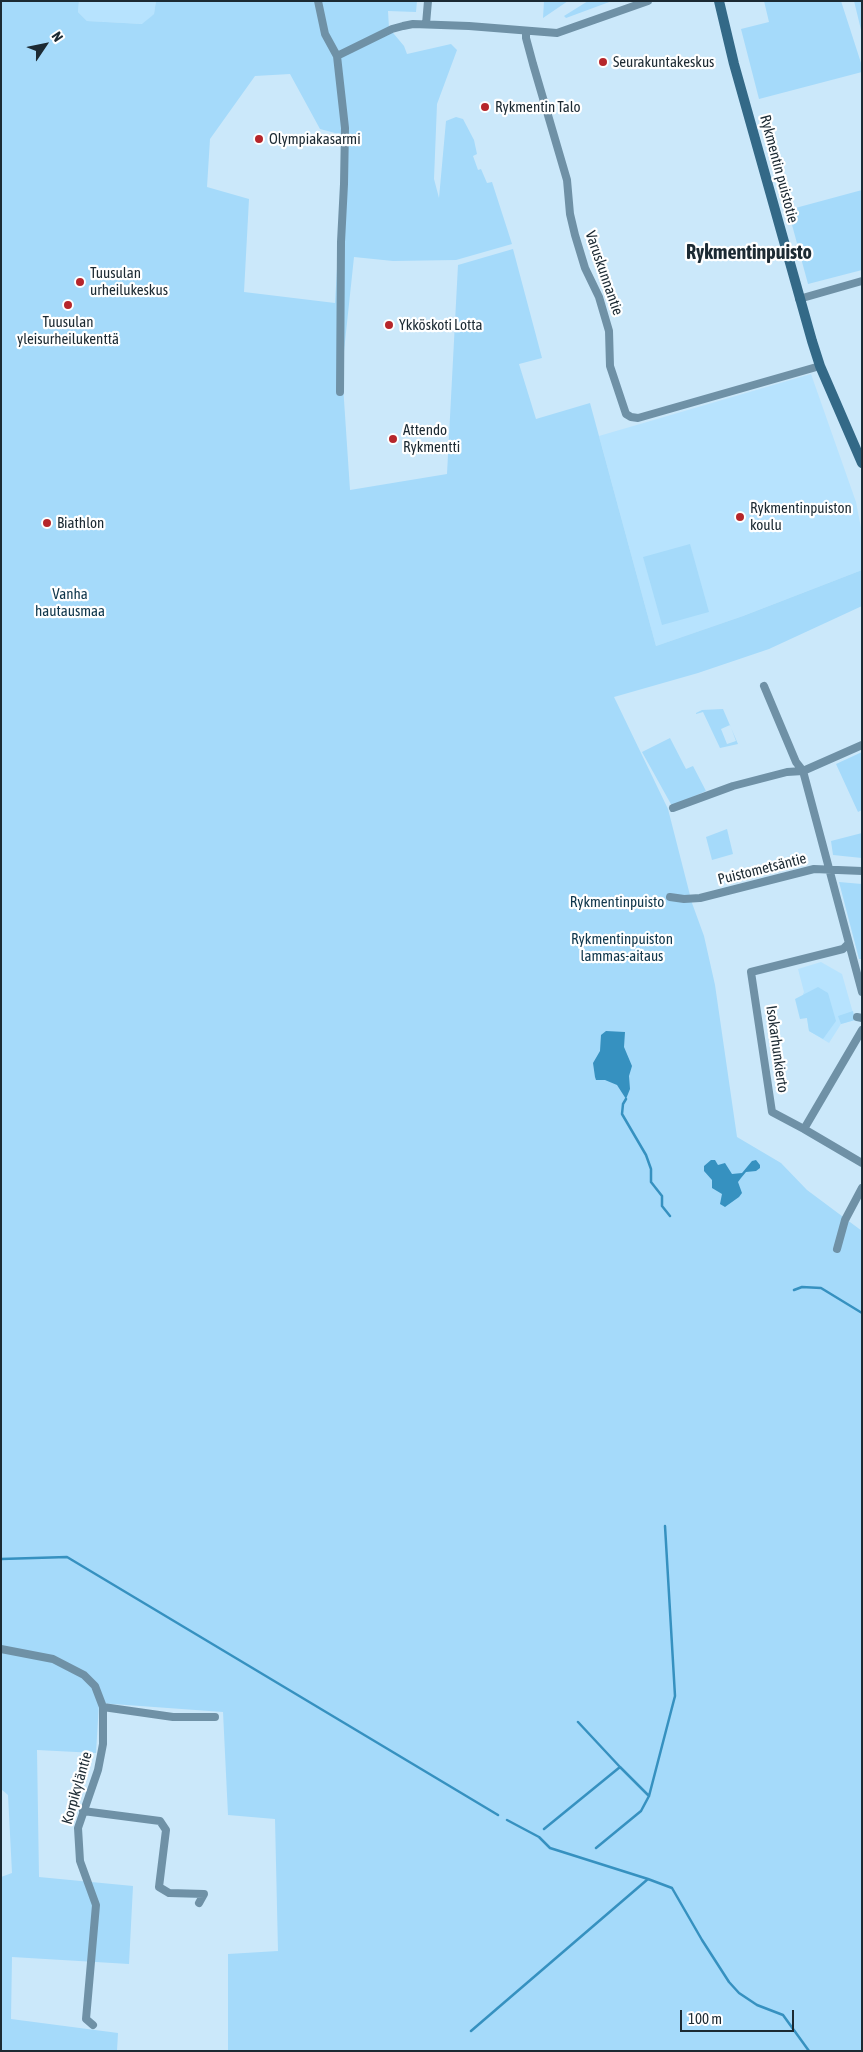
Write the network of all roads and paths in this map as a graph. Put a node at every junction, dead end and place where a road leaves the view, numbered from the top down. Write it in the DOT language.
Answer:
graph roads {
  1 [pos="318,1"];
  2 [pos="428,1"];
  3 [pos="648,1"];
  4 [pos="719,1"];
  5 [pos="729,1"];
  6 [pos="725,20"];
  7 [pos="426,24"];
  8 [pos="526,32"];
  9 [pos="337,56"];
  10 [pos="862,281"];
  11 [pos="799,299"];
  12 [pos="820,366"];
  13 [pos="340,392"];
  14 [pos="862,463"];
  15 [pos="764,686"];
  16 [pos="862,745"];
  17 [pos="803,771"];
  18 [pos="673,808"];
  19 [pos="828,869"];
  20 [pos="862,871"];
  21 [pos="670,897"];
  22 [pos="848,944"];
  23 [pos="862,992"];
  24 [pos="861,1029"];
  25 [pos="804,1129"];
  26 [pos="862,1163"];
  27 [pos="862,1188"];
  28 [pos="837,1249"];
  29 [pos="1,1649"];
  30 [pos="103,1707"];
  31 [pos="215,1717"];
  32 [pos="84,1811"];
  33 [pos="200,1903"];
  34 [pos="92,2025"];
  1 -- 9 [label="street"];
  2 -- 7 [label="street"];
  3 -- 8 [label="street"];
  4 -- 6 [label="street, Rykmentin puistotie"];
  5 -- 6 [label="street, Rykmentin puistotie"];
  6 -- 11 [label="street, Rykmentin puistotie"];
  7 -- 8 [label="street"];
  7 -- 9 [label="street"];
  8 -- 12 [label="street, Varuskunnantie"];
  9 -- 13 [label="street"];
  10 -- 11 [label="street"];
  11 -- 12 [label="street, Rykmentin puistotie"];
  12 -- 14 [label="street, Rykmentin puistotie"];
  15 -- 17 [label="street"];
  16 -- 17 [label="street"];
  17 -- 18 [label="street"];
  17 -- 19 [label="street"];
  19 -- 20 [label="street, Puistometsäntie"];
  19 -- 21 [label="street, Puistometsäntie"];
  19 -- 22 [label="street"];
  22 -- 23 [label="street"];
  22 -- 25 [label="street, Isokarhunkierto"];
  24 -- 25 [label="street"];
  25 -- 26 [label="street"];
  27 -- 28 [label="street"];
  29 -- 30 [label="street, Korpikyläntie"];
  30 -- 31 [label="street"];
  30 -- 32 [label="street, Korpikyläntie"];
  32 -- 33 [label="street"];
  32 -- 34 [label="street, Korpikyläntie"];
}
